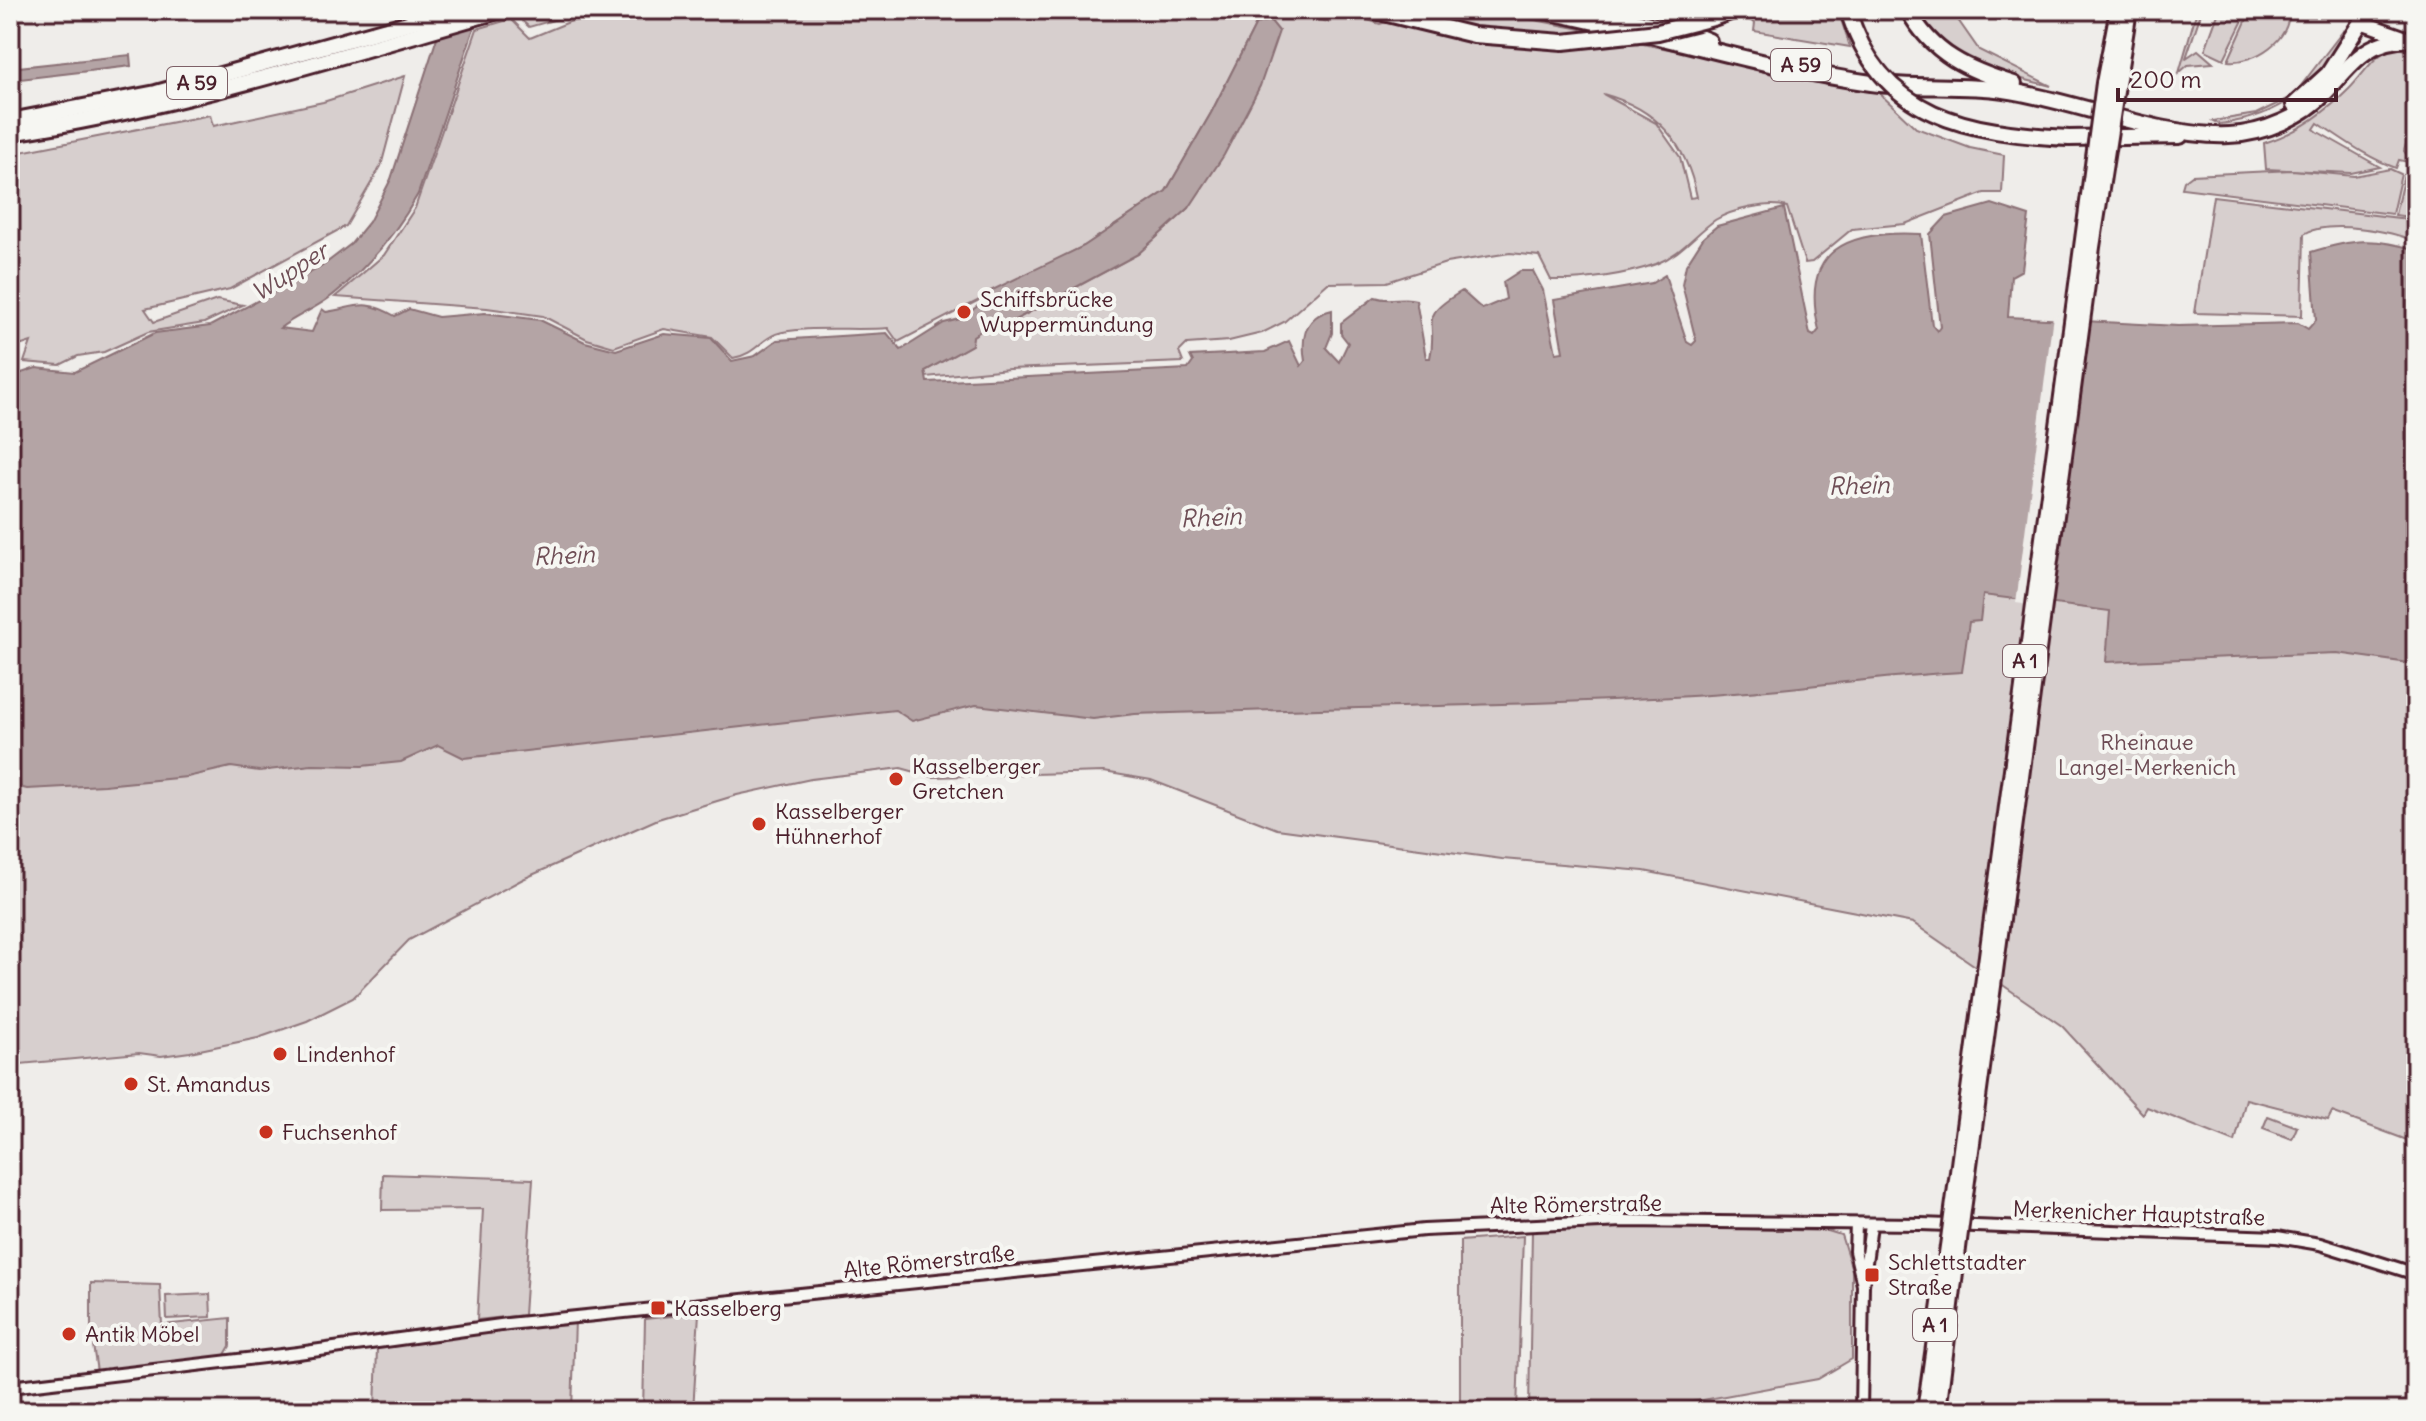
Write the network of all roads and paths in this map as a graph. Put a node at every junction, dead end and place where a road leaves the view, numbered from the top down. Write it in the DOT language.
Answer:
graph roads {
  1 [pos="455,10"];
  2 [pos="502,10"];
  3 [pos="1371,10"];
  4 [pos="1539,10"];
  5 [pos="1582,10"];
  6 [pos="1736,10"];
  7 [pos="1848,10"];
  8 [pos="1908,10"];
  9 [pos="2118,10"];
  10 [pos="2129,10"];
  11 [pos="2362,16"];
  12 [pos="380,38"];
  13 [pos="2413,40"];
  14 [pos="2337,78"];
  15 [pos="2111,84"];
  16 [pos="2026,88"];
  17 [pos="10,121"];
  18 [pos="10,133"];
  19 [pos="2219,135"];
  20 [pos="1856,1225"];
  21 [pos="1871,1225"];
  22 [pos="1954,1240"];
  23 [pos="2416,1274"];
  24 [pos="1863,1285"];
  25 [pos="10,1387"];
  26 [pos="1861,1411"];
  27 [pos="1925,1411"];
  28 [pos="1938,1411"];
  1 -- 12 [label="highway, A 59"];
  2 -- 12 [label="highway, A 59"];
  3 -- 6 [label="highway, bridge"];
  4 -- 19 [label="highway, A 59"];
  5 -- 16 [label="highway, A 59"];
  7 -- 19 [label="highway, bridge"];
  8 -- 16 [label="highway"];
  9 -- 15 [label="highway, A 1"];
  10 -- 15 [label="highway, A 1"];
  11 -- 13 [label="main road"];
  11 -- 14 [label="highway"];
  11 -- 16 [label="highway, A 59"];
  12 -- 17 [label="highway, A 59"];
  12 -- 18 [label="highway, A 59"];
  13 -- 14 [label="highway"];
  14 -- 19 [label="highway, A 59"];
  15 -- 22 [label="highway, A 1, bridge"];
  20 -- 21 [label="street, Merkenicher Hauptstraße"];
  20 -- 24 [label="street"];
  20 -- 25 [label="street, Alte Römerstraße"];
  21 -- 23 [label="street, Merkenicher Hauptstraße"];
  21 -- 24 [label="street"];
  22 -- 27 [label="highway, A 1"];
  22 -- 28 [label="highway, A 1"];
  24 -- 26 [label="street"];
}
